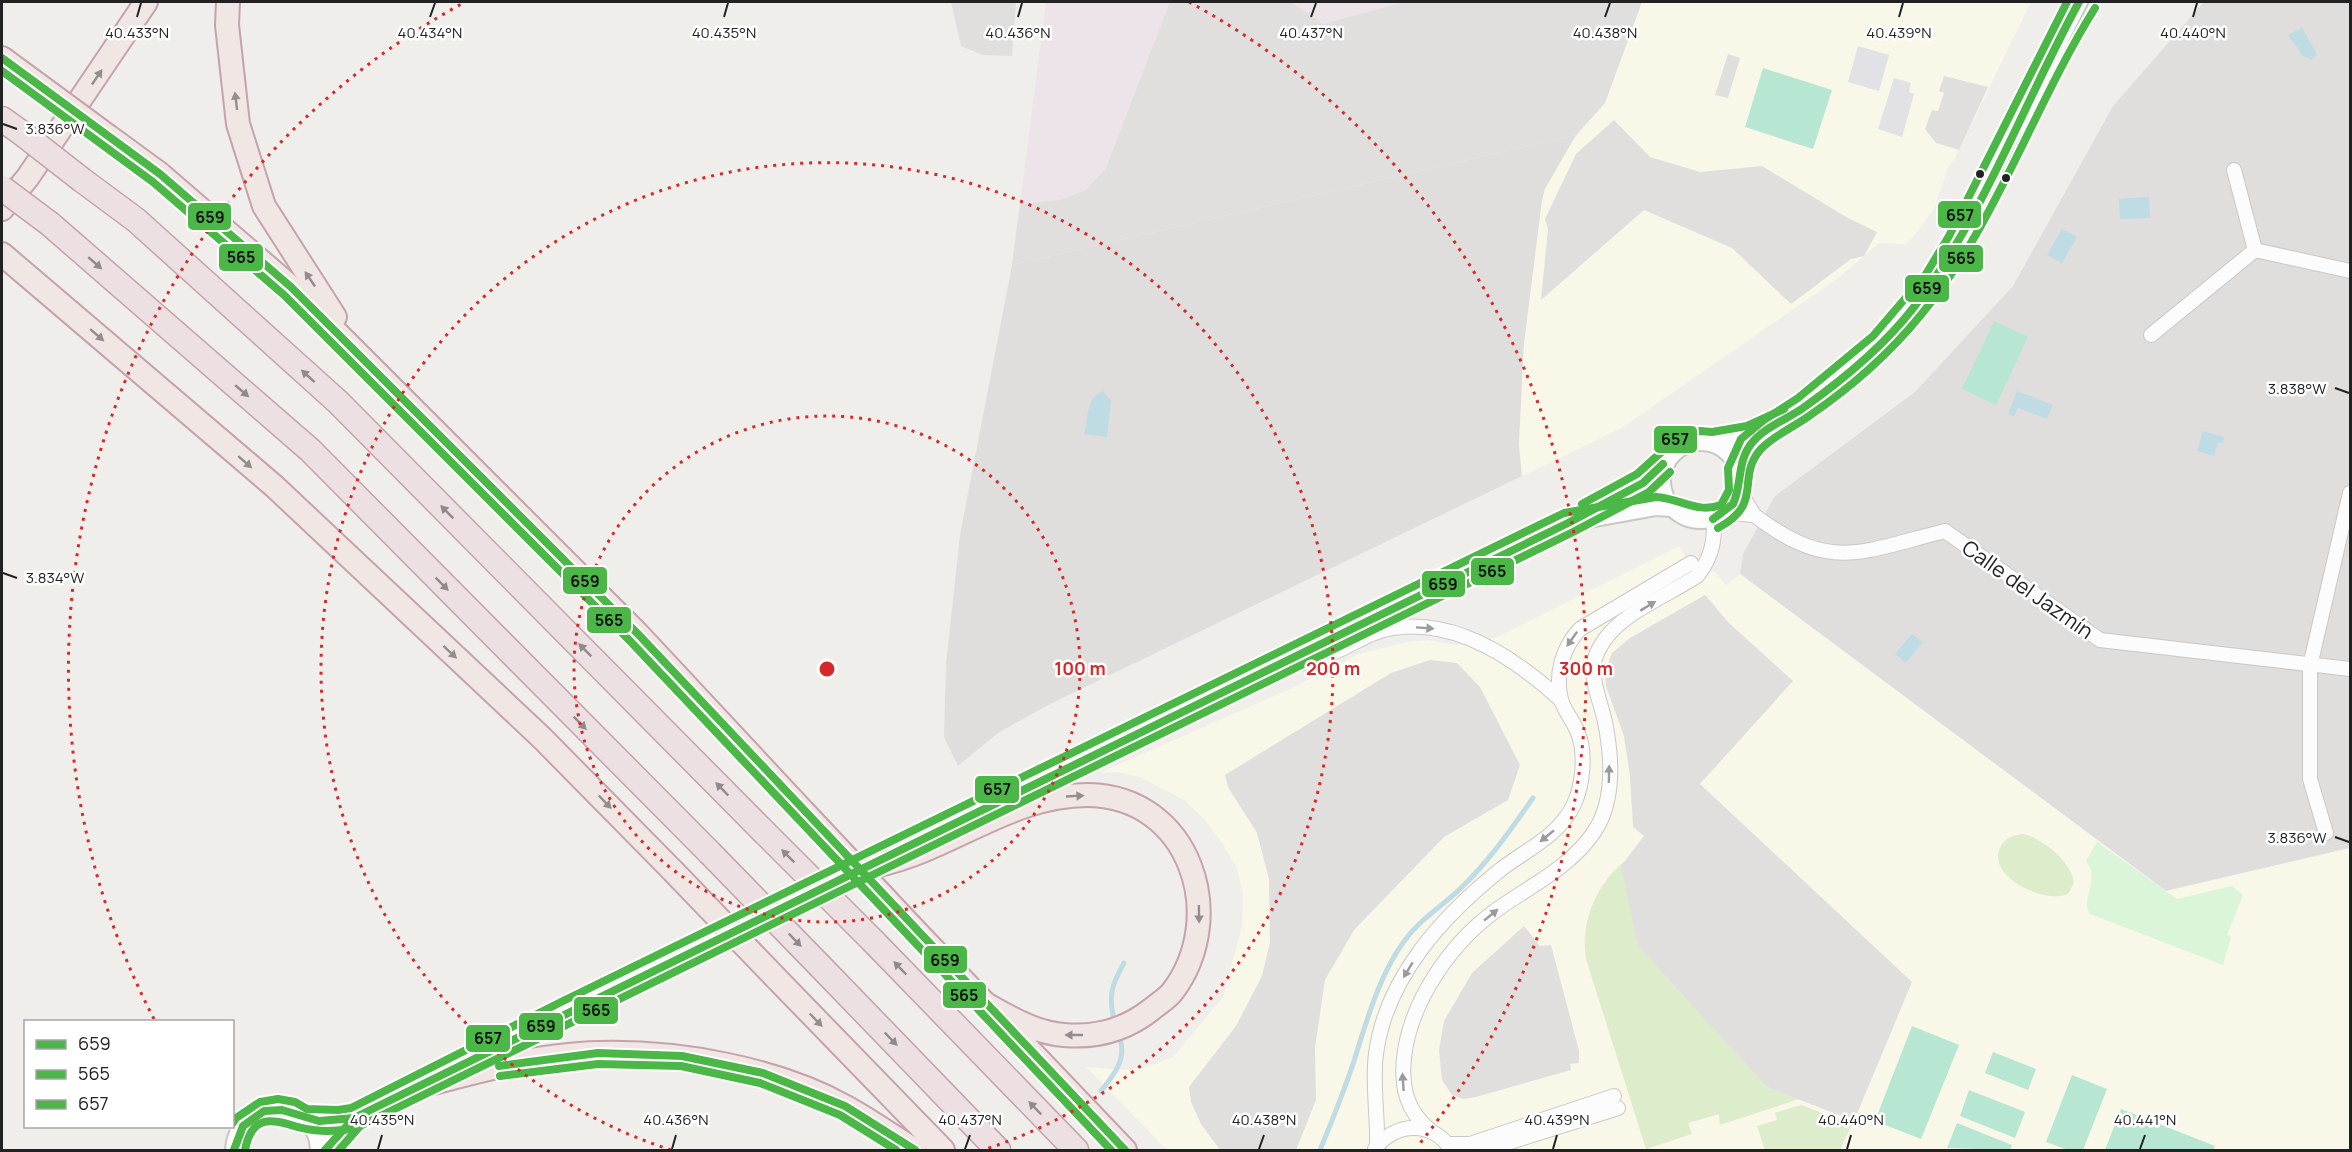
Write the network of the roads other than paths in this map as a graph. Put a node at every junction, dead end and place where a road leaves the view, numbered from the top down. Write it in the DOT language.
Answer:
graph roads {
  1 [pos="146,2"];
  2 [pos="228,2"];
  3 [pos="2079,2"];
  4 [pos="2086,2"];
  5 [pos="2062,38"];
  6 [pos="8,62"];
  7 [pos="2,119"];
  8 [pos="2234,171"];
  9 [pos="2,188"];
  10 [pos="2,209"];
  11 [pos="2255,250"];
  12 [pos="2,254"];
  13 [pos="2350,271"];
  14 [pos="2151,336"];
  15 [pos="366,363"];
  16 [pos="1770,428"];
  17 [pos="1712,443"];
  18 [pos="1664,464"];
  19 [pos="1738,471"];
  20 [pos="1740,492"];
  21 [pos="2350,493"];
  22 [pos="1672,508"];
  23 [pos="1754,515"];
  24 [pos="1721,516"];
  25 [pos="1568,523"];
  26 [pos="1691,563"];
  27 [pos="2310,666"];
  28 [pos="1269,669"];
  29 [pos="2350,669"];
  30 [pos="1561,700"];
  31 [pos="2326,833"];
  32 [pos="862,868"];
  33 [pos="984,1003"];
  34 [pos="411,1089"];
  35 [pos="354,1118"];
  36 [pos="304,1119"];
  37 [pos="1431,1131"];
  38 [pos="1450,1147"];
  39 [pos="1376,1148"];
  40 [pos="234,1150"];
  41 [pos="319,1150"];
  42 [pos="325,1150"];
  43 [pos="915,1150"];
  44 [pos="943,1150"];
  45 [pos="998,1150"];
  46 [pos="1076,1150"];
  47 [pos="1125,1150"];
  48 [pos="1485,1150"];
  10 -- 1 [label="highway, one-way"];
  15 -- 2 [label="highway, one-way"];
  3 -- 5 [label="street"];
  4 -- 5 [label="street"];
  5 -- 16 [label="street"];
  6 -- 15 [label="highway, bridge"];
  46 -- 7 [label="highway, one-way, bridge"];
  8 -- 11 [label="street"];
  9 -- 45 [label="highway, one-way, bridge"];
  11 -- 13 [label="street"];
  11 -- 14 [label="street"];
  12 -- 44 [label="highway, one-way, bridge"];
  15 -- 33 [label="highway, bridge"];
  16 -- 17 [label="street"];
  16 -- 19 [label="street"];
  17 -- 18 [label="street"];
  17 -- 19 [label="street"];
  18 -- 22 [label="street"];
  18 -- 25 [label="street"];
  19 -- 20 [label="street"];
  20 -- 23 [label="street, Calle del Jazmín"];
  20 -- 24 [label="street"];
  21 -- 27 [label="street"];
  22 -- 24 [label="street"];
  22 -- 25 [label="street"];
  23 -- 24 [label="street"];
  23 -- 27 [label="street, Calle del Jazmín"];
  37 -- 24 [label="street, one-way"];
  25 -- 28 [label="street"];
  26 -- 30 [label="street, one-way"];
  27 -- 29 [label="street, Calle del Jazmín"];
  27 -- 31 [label="street"];
  28 -- 30 [label="street, one-way"];
  28 -- 32 [label="street"];
  30 -- 39 [label="street, one-way"];
  32 -- 33 [label="highway, one-way"];
  32 -- 34 [label="street"];
  33 -- 47 [label="highway"];
  34 -- 35 [label="street"];
  34 -- 43 [label="highway"];
  35 -- 36 [label="street"];
  35 -- 42 [label="street"];
  36 -- 40 [label="street"];
  36 -- 41 [label="street"];
  37 -- 38 [label="street"];
  37 -- 39 [label="street"];
  38 -- 48 [label="street"];
}
